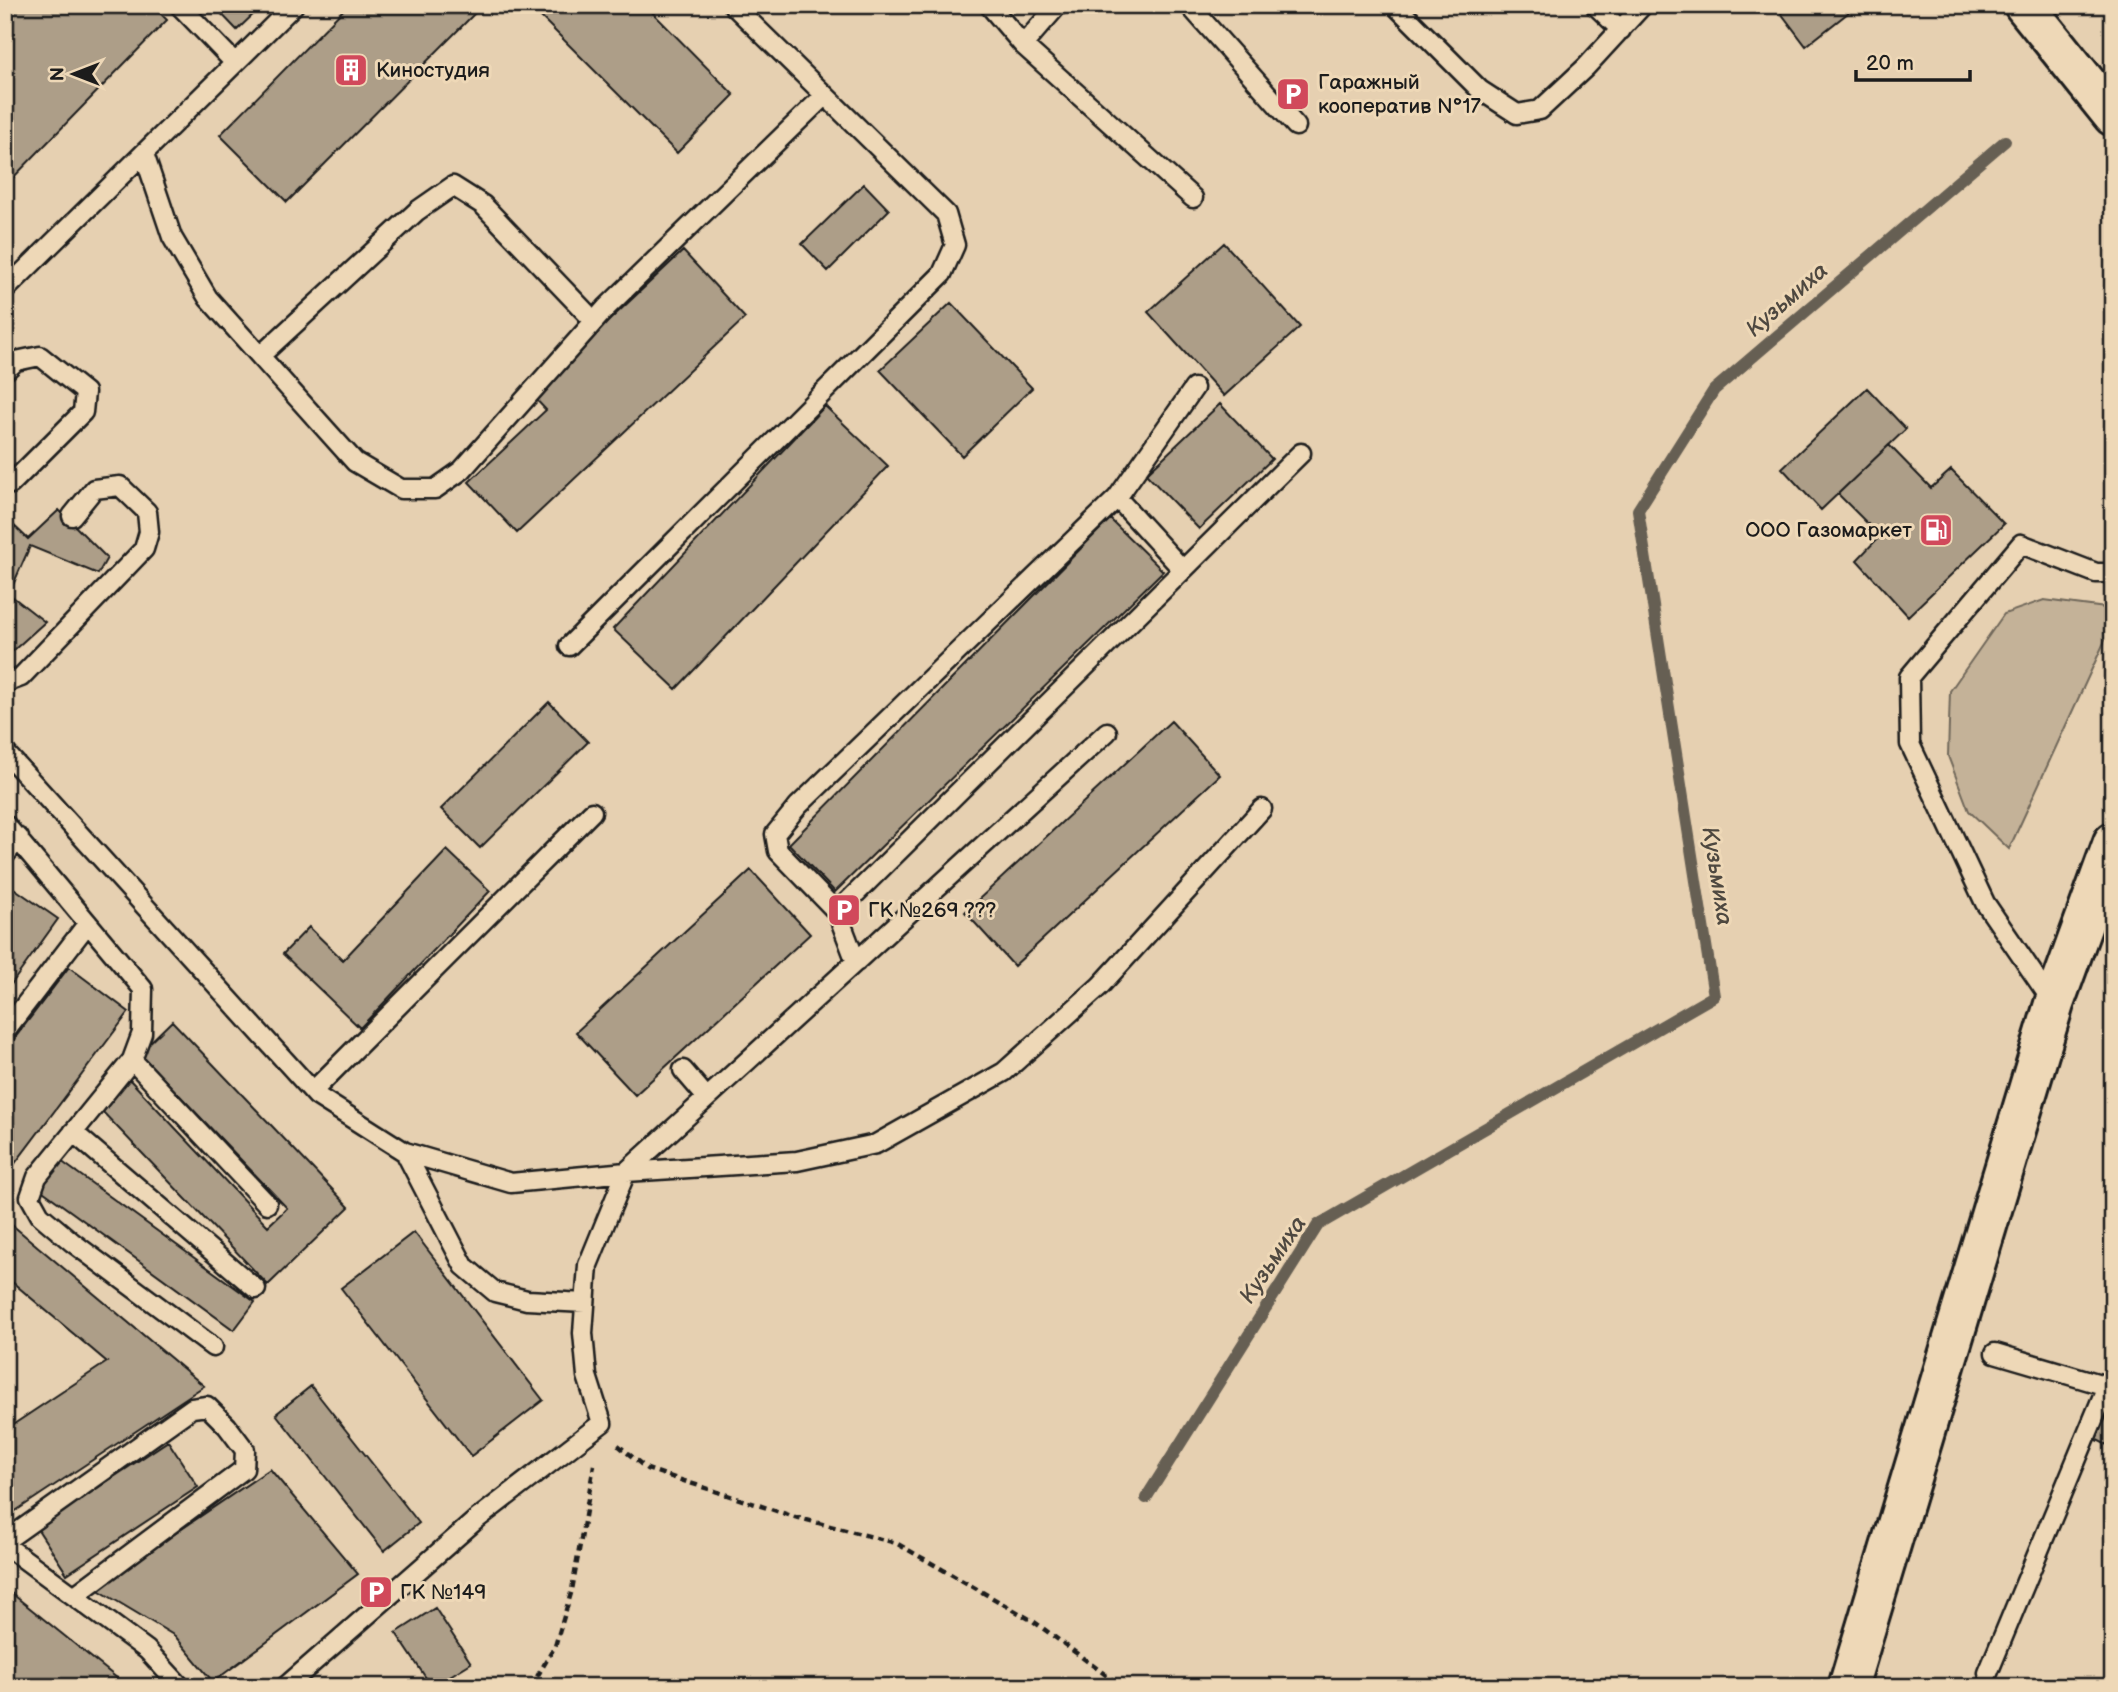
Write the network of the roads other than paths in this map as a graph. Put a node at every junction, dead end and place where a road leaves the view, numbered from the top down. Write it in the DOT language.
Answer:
graph roads {
  1 [pos="179,5"];
  2 [pos="293,5"];
  3 [pos="733,5"];
  4 [pos="989,5"];
  5 [pos="1058,5"];
  6 [pos="1189,5"];
  7 [pos="1395,5"];
  8 [pos="1595,5"];
  9 [pos="1643,5"];
  10 [pos="2024,5"];
  11 [pos="1621,30"];
  12 [pos="1023,45"];
  13 [pos="236,63"];
  14 [pos="824,96"];
  15 [pos="2111,112"];
  16 [pos="1296,126"];
  17 [pos="144,154"];
  18 [pos="1193,198"];
  19 [pos="5,290"];
  20 [pos="594,321"];
  21 [pos="260,356"];
  22 [pos="5,371"];
  23 [pos="1194,388"];
  24 [pos="1301,453"];
  25 [pos="10,484"];
  26 [pos="1117,498"];
  27 [pos="72,516"];
  28 [pos="1184,570"];
  29 [pos="2113,573"];
  30 [pos="569,646"];
  31 [pos="5,683"];
  32 [pos="1107,732"];
  33 [pos="5,752"];
  34 [pos="1262,809"];
  35 [pos="592,812"];
  36 [pos="5,824"];
  37 [pos="19,838"];
  38 [pos="2113,842"];
  39 [pos="5,855"];
  40 [pos="837,912"];
  41 [pos="89,923"];
  42 [pos="856,961"];
  43 [pos="2054,1004"];
  44 [pos="5,1031"];
  45 [pos="132,1060"];
  46 [pos="683,1070"];
  47 [pos="313,1091"];
  48 [pos="707,1098"];
  49 [pos="73,1132"];
  50 [pos="405,1152"];
  51 [pos="626,1172"];
  52 [pos="267,1204"];
  53 [pos="256,1289"];
  54 [pos="585,1303"];
  55 [pos="213,1347"];
  56 [pos="1995,1353"];
  57 [pos="2110,1379"];
  58 [pos="5,1543"];
  59 [pos="74,1596"];
  60 [pos="1988,1673"];
  61 [pos="181,1687"];
  62 [pos="285,1687"];
  63 [pos="1849,1687"];
  1 -- 13 [label="lane"];
  2 -- 13 [label="lane"];
  3 -- 14 [label="lane"];
  4 -- 12 [label="lane"];
  5 -- 12 [label="lane"];
  6 -- 16 [label="lane"];
  7 -- 11 [label="lane"];
  8 -- 11 [label="lane"];
  9 -- 11 [label="lane"];
  10 -- 15 [label="main road"];
  12 -- 18 [label="lane"];
  13 -- 17 [label="lane"];
  14 -- 20 [label="lane"];
  14 -- 30 [label="lane"];
  17 -- 19 [label="lane"];
  17 -- 21 [label="lane"];
  20 -- 21 [label="lane"];
  20 -- 21 [label="lane"];
  22 -- 25 [label="lane"];
  23 -- 26 [label="lane"];
  24 -- 28 [label="lane"];
  26 -- 28 [label="lane"];
  26 -- 40 [label="lane"];
  27 -- 31 [label="lane"];
  28 -- 40 [label="lane"];
  29 -- 43 [label="lane"];
  32 -- 42 [label="lane"];
  33 -- 47 [label="lane"];
  34 -- 51 [label="lane"];
  35 -- 47 [label="lane"];
  36 -- 37 [label="lane"];
  37 -- 39 [label="lane"];
  37 -- 41 [label="lane"];
  38 -- 43 [label="main road"];
  40 -- 42 [label="lane"];
  41 -- 44 [label="lane"];
  41 -- 45 [label="lane"];
  42 -- 48 [label="lane"];
  43 -- 63 [label="main road"];
  45 -- 49 [label="lane"];
  45 -- 52 [label="lane"];
  46 -- 48 [label="lane"];
  47 -- 50 [label="lane"];
  48 -- 51 [label="lane"];
  49 -- 53 [label="lane"];
  49 -- 55 [label="lane"];
  50 -- 51 [label="lane"];
  50 -- 54 [label="lane"];
  51 -- 54 [label="lane"];
  54 -- 62 [label="lane"];
  56 -- 57 [label="lane"];
  57 -- 60 [label="lane"];
  58 -- 59 [label="lane"];
  58 -- 59 [label="lane"];
  59 -- 61 [label="lane"];
}
